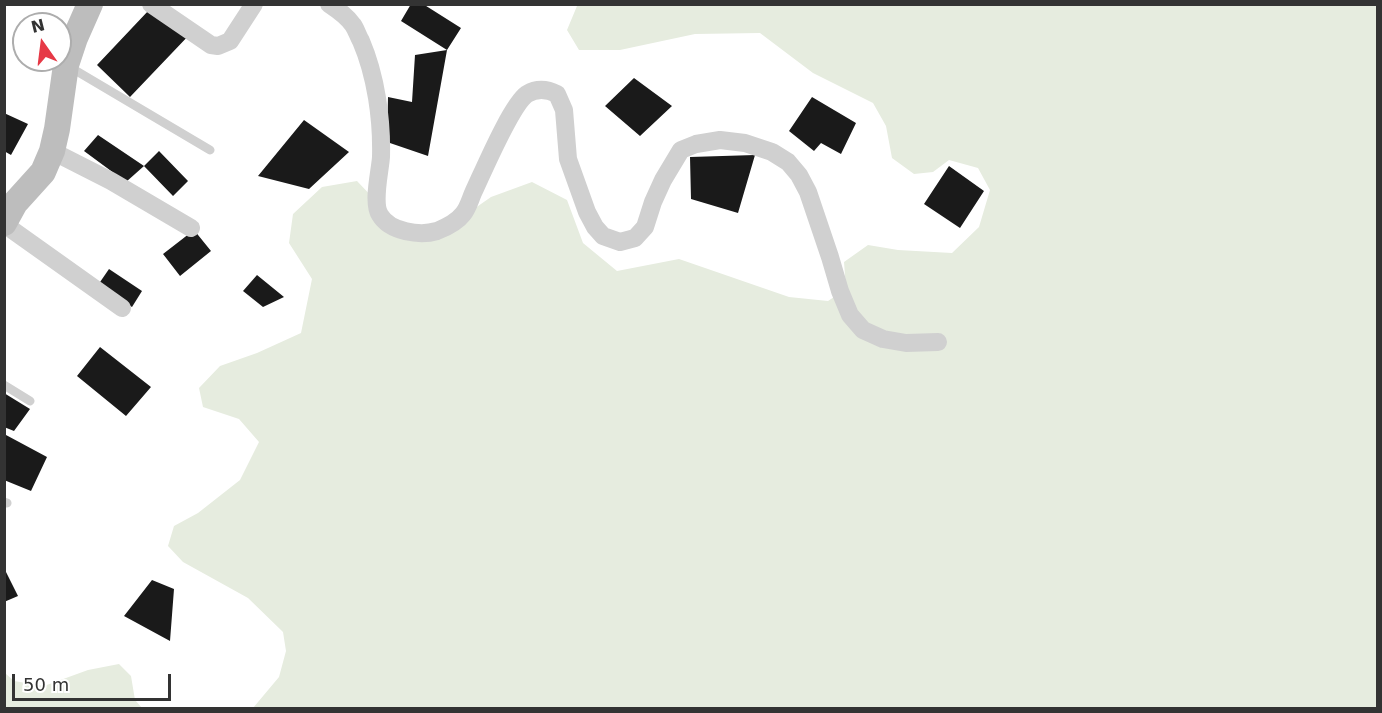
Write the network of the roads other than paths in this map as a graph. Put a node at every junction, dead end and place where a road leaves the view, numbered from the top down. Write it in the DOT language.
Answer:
graph roads {
  1 [pos="90,4"];
  2 [pos="151,4"];
  3 [pos="254,4"];
  4 [pos="329,4"];
  5 [pos="72,47"];
  6 [pos="72,69"];
  7 [pos="65,72"];
  8 [pos="210,150"];
  9 [pos="52,151"];
  10 [pos="4,224"];
  11 [pos="191,228"];
  12 [pos="122,308"];
  13 [pos="938,342"];
  14 [pos="4,385"];
  15 [pos="30,401"];
  1 -- 5 [label="main road"];
  2 -- 3 [label="street"];
  4 -- 13 [label="street"];
  6 -- 8 [label="lane"];
  7 -- 9 [label="main road"];
  9 -- 10 [label="main road"];
  9 -- 11 [label="street"];
  10 -- 12 [label="street"];
  14 -- 15 [label="lane"];
}
